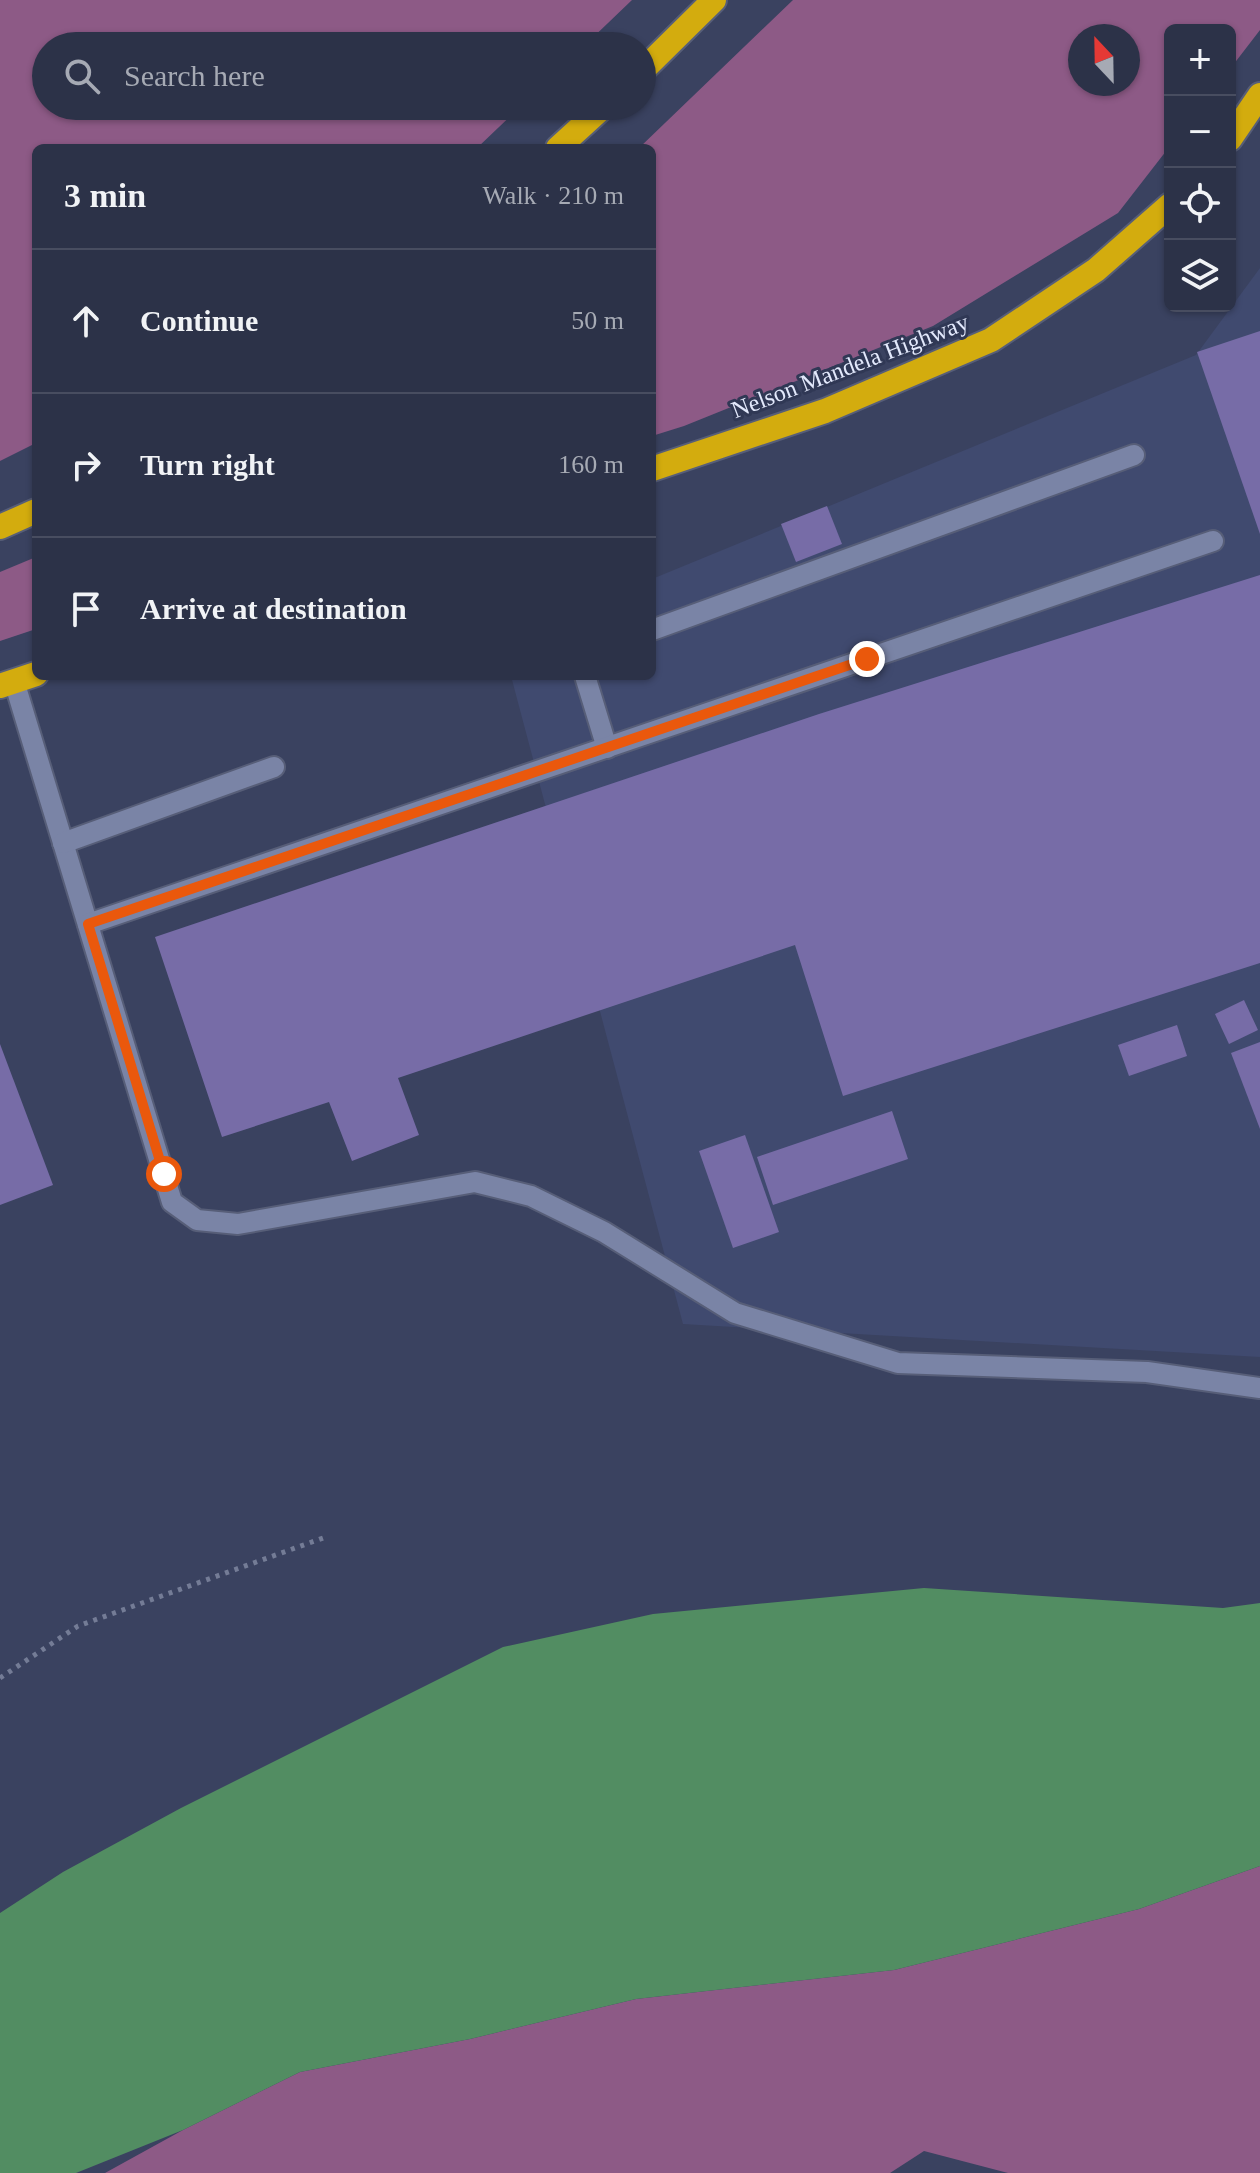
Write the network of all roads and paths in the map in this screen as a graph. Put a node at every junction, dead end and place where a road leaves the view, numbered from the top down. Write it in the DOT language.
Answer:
graph roads {
  1 [pos="714,0"];
  2 [pos="656,57"];
  3 [pos="1260,95"];
  4 [pos="589,120"];
  5 [pos="1236,130"];
  6 [pos="562,144"];
  7 [pos="1164,210"];
  8 [pos="1134,455"];
  9 [pos="656,468"];
  10 [pos="32,513"];
  11 [pos="0,527"];
  12 [pos="1213,541"];
  13 [pos="656,629"];
  14 [pos="586,680"];
  15 [pos="17,681"];
  16 [pos="607,748"];
  17 [pos="274,767"];
  18 [pos="63,843"];
  19 [pos="88,924"];
  20 [pos="1260,1388"];
  21 [pos="323,1538"];
  22 [pos="0,1678"];
  1 -- 2 [label="highway"];
  3 -- 5 [label="highway"];
  4 -- 6 [label="highway"];
  7 -- 9 [label="highway, Nelson Mandela Highway"];
  8 -- 13 [label="lane"];
  10 -- 11 [label="highway"];
  12 -- 16 [label="lane"];
  14 -- 16 [label="lane"];
  15 -- 18 [label="lane"];
  16 -- 19 [label="lane"];
  17 -- 18 [label="lane"];
  18 -- 19 [label="lane"];
  19 -- 20 [label="lane"];
  21 -- 22 [label="path"];
}
